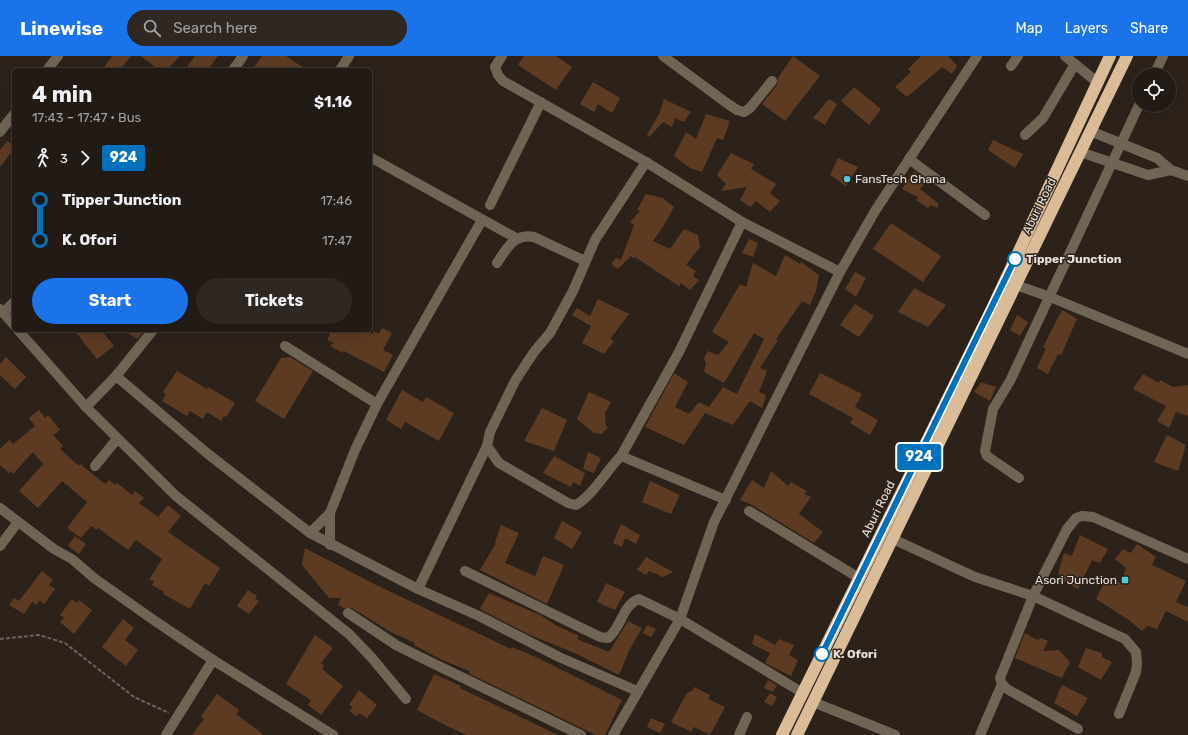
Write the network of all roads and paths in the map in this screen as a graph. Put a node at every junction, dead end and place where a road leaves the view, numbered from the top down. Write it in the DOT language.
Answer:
graph roads {
  1 [pos="243,56"];
  2 [pos="349,56"];
  3 [pos="502,56"];
  4 [pos="664,56"];
  5 [pos="977,56"];
  6 [pos="1018,56"];
  7 [pos="1064,56"];
  8 [pos="1110,56"];
  9 [pos="1127,56"];
  10 [pos="1163,56"];
  11 [pos="55,57"];
  12 [pos="1076,64"];
  13 [pos="1011,66"];
  14 [pos="49,68"];
  15 [pos="234,68"];
  16 [pos="341,68"];
  17 [pos="1157,68"];
  18 [pos="772,81"];
  19 [pos="1097,82"];
  20 [pos="541,102"];
  21 [pos="1136,112"];
  22 [pos="12,117"];
  23 [pos="1090,131"];
  24 [pos="0,132"];
  25 [pos="1025,135"];
  26 [pos="1121,143"];
  27 [pos="1066,146"];
  28 [pos="1080,152"];
  29 [pos="372,158"];
  30 [pos="909,159"];
  31 [pos="646,162"];
  32 [pos="1112,162"];
  33 [pos="1171,170"];
  34 [pos="1188,176"];
  35 [pos="490,204"];
  36 [pos="985,215"];
  37 [pos="482,220"];
  38 [pos="742,222"];
  39 [pos="516,238"];
  40 [pos="585,261"];
  41 [pos="497,263"];
  42 [pos="840,272"];
  43 [pos="1016,285"];
  44 [pos="1050,297"];
  45 [pos="12,304"];
  46 [pos="2,311"];
  47 [pos="12,324"];
  48 [pos="20,332"];
  49 [pos="151,332"];
  50 [pos="285,346"];
  51 [pos="1188,354"];
  52 [pos="116,376"];
  53 [pos="377,404"];
  54 [pos="86,408"];
  55 [pos="117,439"];
  56 [pos="487,446"];
  57 [pos="621,456"];
  58 [pos="95,466"];
  59 [pos="1019,478"];
  60 [pos="726,500"];
  61 [pos="0,508"];
  62 [pos="749,511"];
  63 [pos="330,513"];
  64 [pos="18,522"];
  65 [pos="310,533"];
  66 [pos="893,540"];
  67 [pos="330,545"];
  68 [pos="0,546"];
  69 [pos="1188,559"];
  70 [pos="465,571"];
  71 [pos="859,578"];
  72 [pos="418,589"];
  73 [pos="1033,596"];
  74 [pos="348,613"];
  75 [pos="680,619"];
  76 [pos="0,639"];
  77 [pos="213,660"];
  78 [pos="1002,684"];
  79 [pos="637,691"];
  80 [pos="803,693"];
  81 [pos="406,699"];
  82 [pos="813,702"];
  83 [pos="1119,714"];
  84 [pos="178,716"];
  85 [pos="747,717"];
  86 [pos="1078,729"];
  87 [pos="166,735"];
  88 [pos="333,735"];
  89 [pos="581,735"];
  90 [pos="613,735"];
  91 [pos="739,735"];
  92 [pos="782,735"];
  93 [pos="797,735"];
  94 [pos="895,735"];
  95 [pos="980,735"];
  1 -- 15 [label="street"];
  2 -- 16 [label="street"];
  3 -- 20 [label="street"];
  4 -- 18 [label="street"];
  5 -- 30 [label="street"];
  6 -- 13 [label="street"];
  7 -- 12 [label="street"];
  8 -- 19 [label="highway, Aburi Road"];
  9 -- 23 [label="highway, Aburi Road"];
  10 -- 17 [label="street"];
  11 -- 14 [label="street"];
  12 -- 19 [label="street"];
  12 -- 25 [label="street"];
  19 -- 27 [label="highway, Aburi Road"];
  20 -- 31 [label="street"];
  20 -- 35 [label="street"];
  21 -- 26 [label="street"];
  22 -- 24 [label="street"];
  23 -- 26 [label="street"];
  23 -- 28 [label="highway, Aburi Road"];
  26 -- 32 [label="street"];
  26 -- 33 [label="street"];
  27 -- 28 [label="highway"];
  27 -- 71 [label="highway, Aburi Road"];
  28 -- 32 [label="street"];
  28 -- 43 [label="highway, Aburi Road"];
  29 -- 37 [label="street"];
  30 -- 36 [label="street"];
  30 -- 42 [label="street"];
  31 -- 38 [label="street"];
  31 -- 40 [label="street"];
  32 -- 33 [label="street"];
  32 -- 44 [label="street"];
  33 -- 34 [label="street"];
  37 -- 39 [label="street"];
  37 -- 53 [label="street"];
  38 -- 42 [label="street"];
  38 -- 57 [label="street"];
  39 -- 40 [label="street"];
  39 -- 41 [label="street"];
  40 -- 56 [label="street"];
  42 -- 60 [label="street"];
  43 -- 44 [label="street"];
  43 -- 66 [label="highway, Aburi Road"];
  44 -- 51 [label="street"];
  44 -- 59 [label="street"];
  45 -- 46 [label="street"];
  46 -- 47 [label="street"];
  48 -- 54 [label="street"];
  49 -- 52 [label="street"];
  50 -- 53 [label="street"];
  52 -- 54 [label="street"];
  52 -- 65 [label="street"];
  53 -- 63 [label="street"];
  54 -- 55 [label="street"];
  55 -- 58 [label="street"];
  55 -- 81 [label="street"];
  56 -- 57 [label="street"];
  56 -- 72 [label="street"];
  57 -- 60 [label="street"];
  60 -- 75 [label="street"];
  61 -- 64 [label="street"];
  62 -- 71 [label="street"];
  63 -- 65 [label="street"];
  63 -- 67 [label="street"];
  64 -- 68 [label="street"];
  64 -- 77 [label="street"];
  65 -- 67 [label="street"];
  66 -- 73 [label="street"];
  66 -- 82 [label="highway, Aburi Road"];
  67 -- 72 [label="street"];
  69 -- 73 [label="street"];
  70 -- 75 [label="street"];
  71 -- 80 [label="highway, Aburi Road"];
  72 -- 79 [label="street"];
  73 -- 78 [label="street"];
  73 -- 83 [label="street"];
  74 -- 89 [label="street"];
  75 -- 79 [label="street"];
  75 -- 80 [label="street"];
  76 -- 84 [label="path"];
  77 -- 84 [label="street"];
  77 -- 88 [label="street"];
  78 -- 86 [label="street"];
  78 -- 95 [label="street"];
  79 -- 90 [label="street"];
  80 -- 92 [label="highway, Aburi Road"];
  82 -- 93 [label="highway, Aburi Road"];
  82 -- 94 [label="street"];
  84 -- 87 [label="street"];
  85 -- 91 [label="street"];
}
